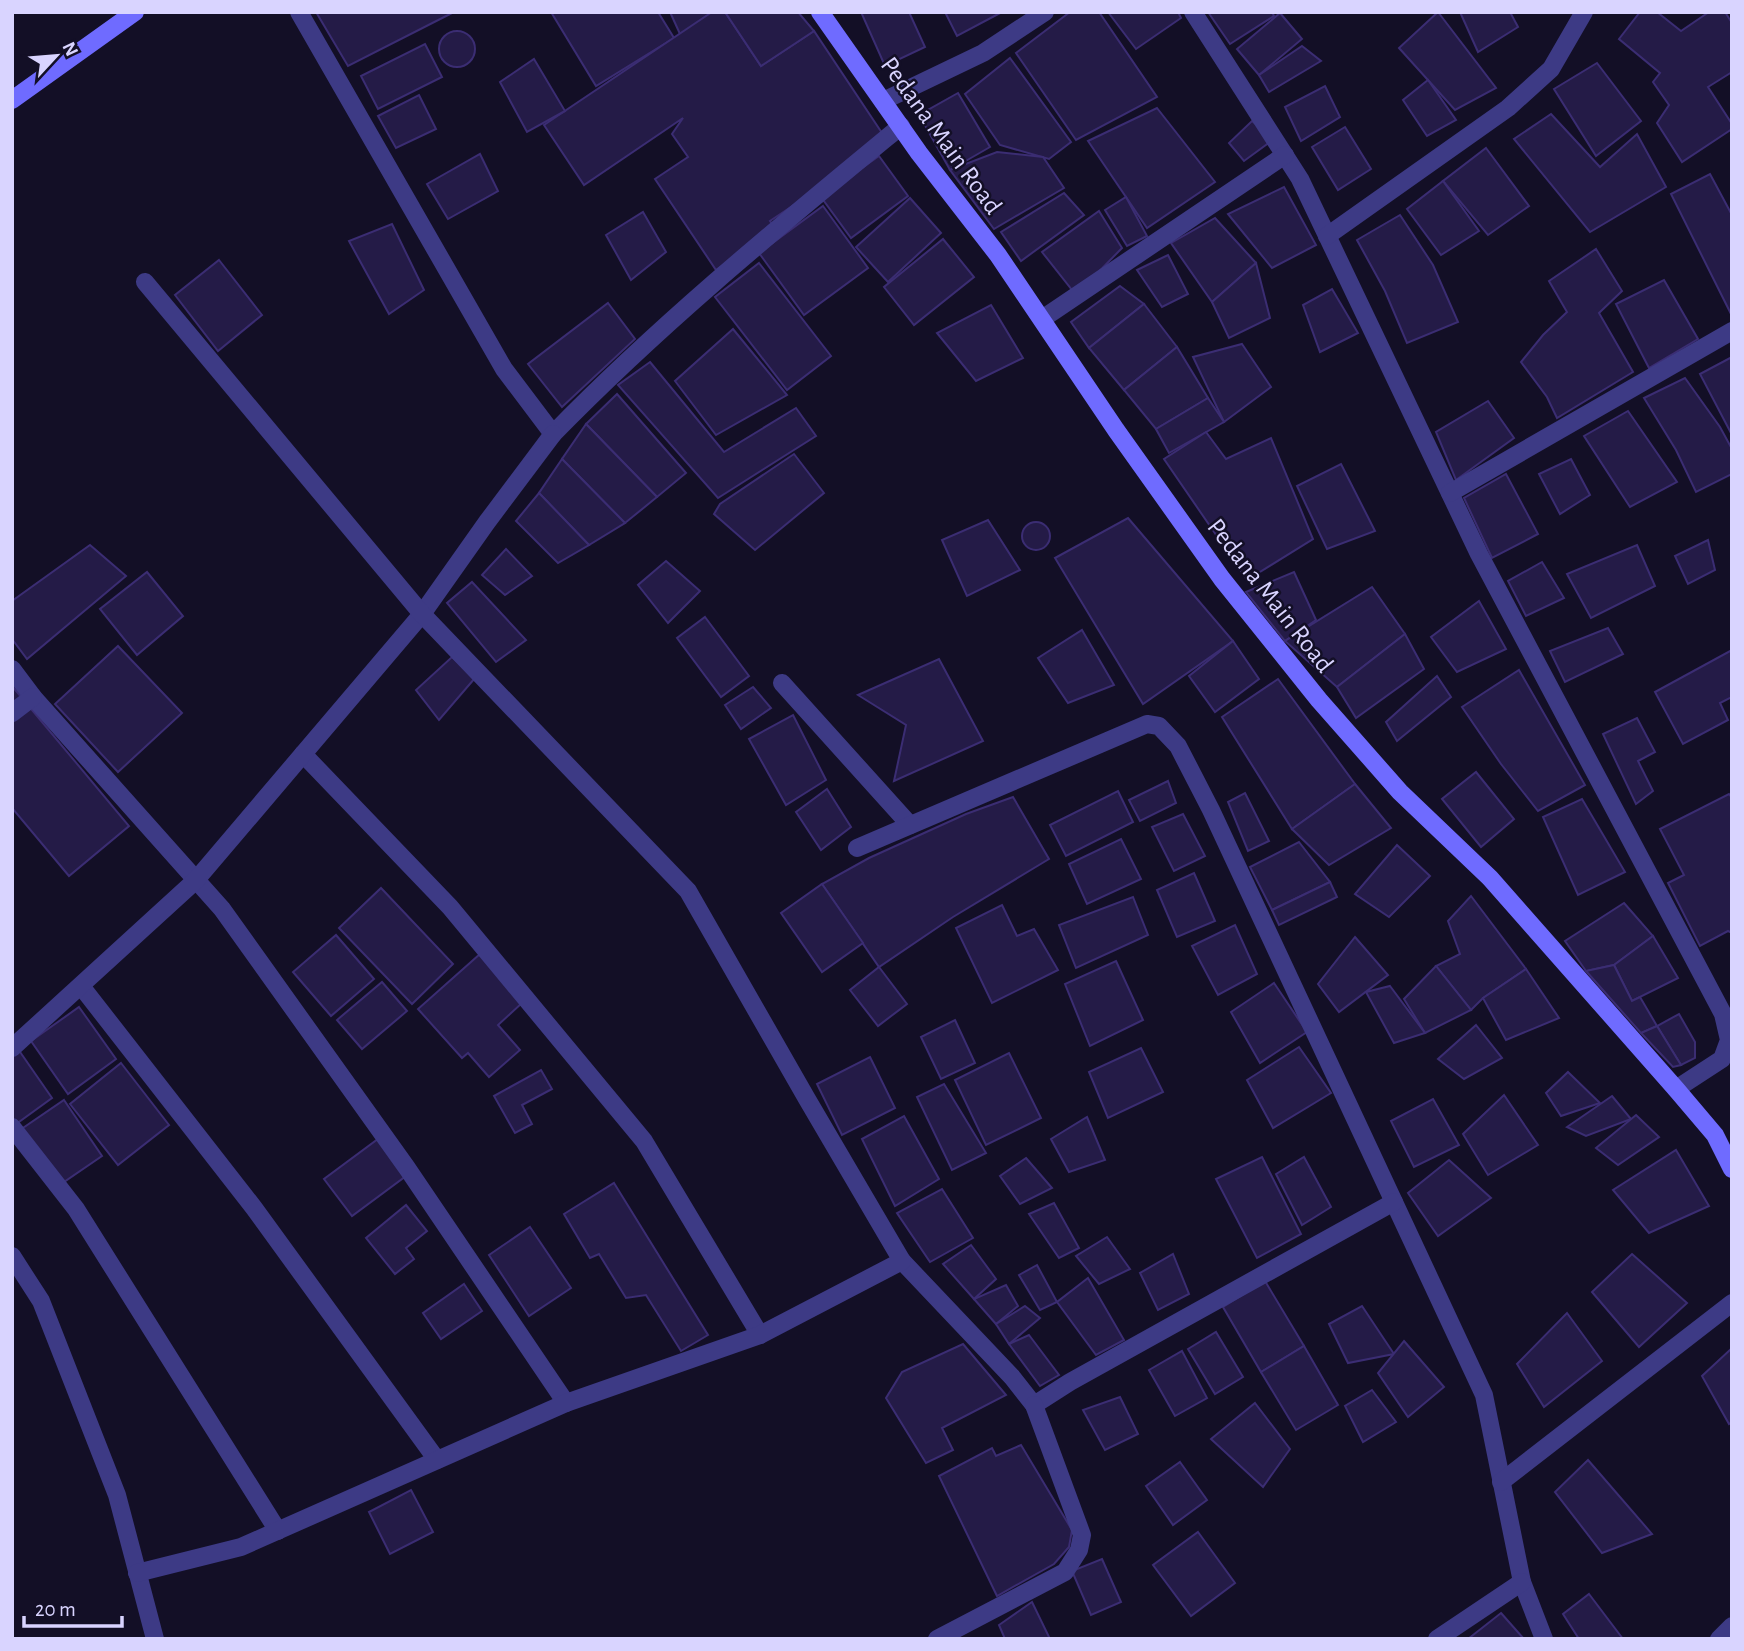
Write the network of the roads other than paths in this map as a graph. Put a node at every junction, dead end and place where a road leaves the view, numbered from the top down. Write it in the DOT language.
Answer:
graph roads {
  1 [pos="135,12"];
  2 [pos="299,12"];
  3 [pos="820,12"];
  4 [pos="1045,12"];
  5 [pos="1193,12"];
  6 [pos="1584,12"];
  7 [pos="12,100"];
  8 [pos="883,102"];
  9 [pos="901,126"];
  10 [pos="1284,155"];
  11 [pos="1327,236"];
  12 [pos="145,282"];
  13 [pos="1042,319"];
  14 [pos="1732,331"];
  15 [pos="553,434"];
  16 [pos="1450,493"];
  17 [pos="422,614"];
  18 [pos="12,669"];
  19 [pos="782,683"];
  20 [pos="33,697"];
  21 [pos="12,713"];
  22 [pos="303,754"];
  23 [pos="910,825"];
  24 [pos="857,848"];
  25 [pos="196,880"];
  26 [pos="81,986"];
  27 [pos="1724,998"];
  28 [pos="12,1048"];
  29 [pos="1676,1089"];
  30 [pos="12,1127"];
  31 [pos="1732,1168"];
  32 [pos="1394,1202"];
  33 [pos="12,1256"];
  34 [pos="902,1261"];
  35 [pos="1732,1303"];
  36 [pos="760,1335"];
  37 [pos="566,1403"];
  38 [pos="1034,1405"];
  39 [pos="437,1460"];
  40 [pos="1502,1482"];
  41 [pos="278,1531"];
  42 [pos="137,1573"];
  43 [pos="1522,1582"];
  44 [pos="1732,1626"];
  45 [pos="155,1639"];
  46 [pos="937,1639"];
  47 [pos="1437,1639"];
  48 [pos="1544,1639"];
  49 [pos="1719,1639"];
  1 -- 7 [label="main road"];
  2 -- 15 [label="street"];
  3 -- 8 [label="main road, Pedana Main Road"];
  4 -- 8 [label="street"];
  5 -- 10 [label="street"];
  6 -- 11 [label="street"];
  8 -- 9 [label="main road, Pedana Main Road"];
  9 -- 13 [label="main road, Pedana Main Road"];
  9 -- 15 [label="street"];
  10 -- 11 [label="street"];
  10 -- 13 [label="street"];
  11 -- 16 [label="street"];
  12 -- 17 [label="street"];
  13 -- 29 [label="main road, Pedana Main Road"];
  14 -- 16 [label="street"];
  15 -- 17 [label="street"];
  16 -- 27 [label="street"];
  17 -- 22 [label="street"];
  17 -- 34 [label="street"];
  18 -- 20 [label="street"];
  19 -- 23 [label="street"];
  20 -- 21 [label="street"];
  20 -- 25 [label="street"];
  22 -- 25 [label="street"];
  22 -- 36 [label="street"];
  23 -- 24 [label="street"];
  23 -- 32 [label="street"];
  25 -- 26 [label="street"];
  25 -- 37 [label="street"];
  26 -- 28 [label="street"];
  26 -- 39 [label="street"];
  27 -- 29 [label="street"];
  29 -- 31 [label="main road, Pedana Main Road"];
  30 -- 41 [label="street"];
  32 -- 38 [label="street"];
  32 -- 40 [label="street"];
  33 -- 42 [label="street"];
  34 -- 36 [label="street"];
  34 -- 38 [label="street"];
  35 -- 40 [label="street"];
  36 -- 37 [label="street"];
  37 -- 39 [label="street"];
  38 -- 46 [label="street"];
  39 -- 41 [label="street"];
  40 -- 43 [label="street"];
  41 -- 42 [label="street"];
  42 -- 45 [label="street"];
  43 -- 47 [label="street"];
  43 -- 48 [label="street"];
  44 -- 49 [label="street"];
}
